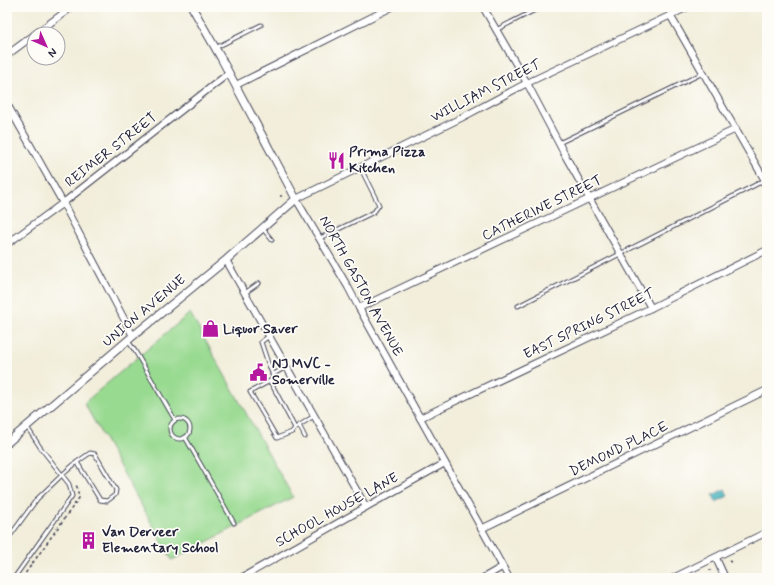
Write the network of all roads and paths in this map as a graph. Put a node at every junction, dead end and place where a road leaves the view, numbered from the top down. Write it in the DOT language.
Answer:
graph roads {
  1 [pos="72,7"];
  2 [pos="192,7"];
  3 [pos="392,7"];
  4 [pos="483,7"];
  5 [pos="541,7"];
  6 [pos="688,7"];
  7 [pos="670,15"];
  8 [pos="261,25"];
  9 [pos="46,26"];
  10 [pos="496,30"];
  11 [pos="26,41"];
  12 [pos="215,48"];
  13 [pos="7,55"];
  14 [pos="229,73"];
  15 [pos="703,73"];
  16 [pos="527,84"];
  17 [pos="236,85"];
  18 [pos="7,104"];
  19 [pos="736,129"];
  20 [pos="559,143"];
  21 [pos="360,167"];
  22 [pos="766,182"];
  23 [pos="296,198"];
  24 [pos="590,198"];
  25 [pos="63,203"];
  26 [pos="262,228"];
  27 [pos="320,238"];
  28 [pos="272,240"];
  29 [pos="7,244"];
  30 [pos="767,250"];
  31 [pos="621,254"];
  32 [pos="226,260"];
  33 [pos="259,283"];
  34 [pos="245,293"];
  35 [pos="518,306"];
  36 [pos="359,308"];
  37 [pos="651,308"];
  38 [pos="269,336"];
  39 [pos="130,338"];
  40 [pos="286,367"];
  41 [pos="272,375"];
  42 [pos="270,381"];
  43 [pos="767,390"];
  44 [pos="314,416"];
  45 [pos="420,418"];
  46 [pos="175,420"];
  47 [pos="299,425"];
  48 [pos="27,427"];
  49 [pos="295,428"];
  50 [pos="185,437"];
  51 [pos="305,437"];
  52 [pos="7,443"];
  53 [pos="77,462"];
  54 [pos="445,463"];
  55 [pos="62,475"];
  56 [pos="75,483"];
  57 [pos="366,507"];
  58 [pos="234,523"];
  59 [pos="482,529"];
  60 [pos="767,532"];
  61 [pos="7,540"];
  62 [pos="716,558"];
  63 [pos="502,567"];
  64 [pos="14,578"];
  65 [pos="22,578"];
  66 [pos="241,578"];
  67 [pos="483,578"];
  68 [pos="509,578"];
  69 [pos="673,578"];
  70 [pos="725,578"];
  1 -- 9 [label="street"];
  2 -- 12 [label="street, NORTH GASTON AVENUE"];
  3 -- 17 [label="street"];
  4 -- 10 [label="street"];
  5 -- 10 [label="lane"];
  6 -- 7 [label="street, WILLIAM STREET"];
  7 -- 15 [label="street"];
  7 -- 16 [label="street, WILLIAM STREET"];
  8 -- 12 [label="lane"];
  10 -- 16 [label="street"];
  11 -- 13 [label="street"];
  12 -- 14 [label="street, NORTH GASTON AVENUE"];
  14 -- 17 [label="street, NORTH GASTON AVENUE"];
  14 -- 25 [label="street, REIMER STREET"];
  15 -- 19 [label="street"];
  15 -- 20 [label="lane"];
  16 -- 20 [label="street"];
  16 -- 21 [label="street, WILLIAM STREET"];
  17 -- 23 [label="street, NORTH GASTON AVENUE"];
  18 -- 25 [label="street"];
  19 -- 22 [label="street"];
  19 -- 24 [label="street, CATHERINE STREET"];
  20 -- 24 [label="street"];
  21 -- 23 [label="street, WILLIAM STREET"];
  21 -- 27 [label="lane"];
  22 -- 31 [label="lane"];
  23 -- 26 [label="street, UNION AVENUE"];
  23 -- 27 [label="street, NORTH GASTON AVENUE"];
  24 -- 31 [label="street"];
  24 -- 36 [label="street, CATHERINE STREET"];
  25 -- 29 [label="street, REIMER STREET"];
  25 -- 39 [label="street"];
  26 -- 28 [label="lane"];
  26 -- 32 [label="street, UNION AVENUE"];
  27 -- 36 [label="street, NORTH GASTON AVENUE"];
  30 -- 37 [label="street, EAST SPRING STREET"];
  31 -- 35 [label="lane"];
  31 -- 37 [label="street"];
  32 -- 34 [label="street"];
  32 -- 39 [label="street, UNION AVENUE"];
  33 -- 34 [label="lane"];
  34 -- 38 [label="street"];
  36 -- 45 [label="street, NORTH GASTON AVENUE"];
  37 -- 45 [label="street, EAST SPRING STREET"];
  38 -- 40 [label="street"];
  38 -- 41 [label="lane"];
  39 -- 46 [label="lane"];
  39 -- 48 [label="street, UNION AVENUE"];
  40 -- 41 [label="lane"];
  40 -- 44 [label="street"];
  41 -- 42 [label="lane"];
  42 -- 49 [label="lane"];
  42 -- 49 [label="lane"];
  43 -- 59 [label="street, DEMOND PLACE"];
  44 -- 47 [label="lane"];
  44 -- 57 [label="street"];
  45 -- 54 [label="street, NORTH GASTON AVENUE"];
  46 -- 50 [label="lane"];
  46 -- 50 [label="lane"];
  47 -- 49 [label="lane"];
  47 -- 51 [label="lane"];
  48 -- 52 [label="street, UNION AVENUE"];
  48 -- 55 [label="lane"];
  50 -- 58 [label="lane"];
  53 -- 53 [label="lane"];
  53 -- 55 [label="lane"];
  54 -- 57 [label="street, SCHOOL HOUSE LANE"];
  54 -- 59 [label="street, NORTH GASTON AVENUE"];
  55 -- 61 [label="lane"];
  55 -- 64 [label="lane"];
  56 -- 65 [label="path"];
  57 -- 66 [label="street, SCHOOL HOUSE LANE"];
  59 -- 63 [label="street, NORTH GASTON AVENUE"];
  60 -- 62 [label="street"];
  62 -- 69 [label="street"];
  62 -- 70 [label="street"];
  63 -- 67 [label="street"];
  63 -- 68 [label="street, NORTH GASTON AVENUE"];
}
